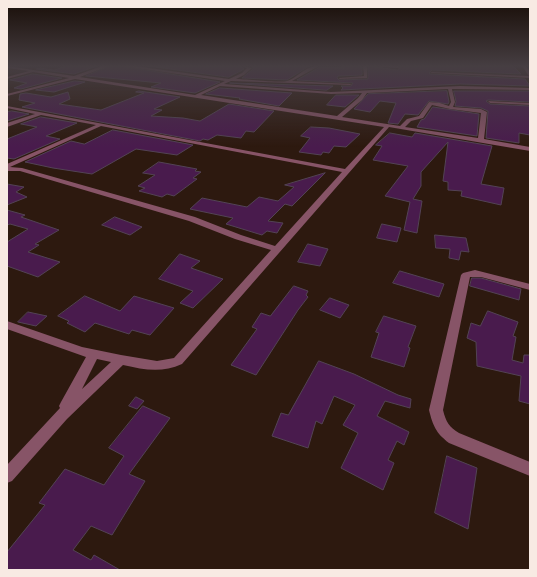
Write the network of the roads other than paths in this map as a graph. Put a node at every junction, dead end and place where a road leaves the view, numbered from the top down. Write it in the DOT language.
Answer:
graph roads {
  1 [pos="176,93"];
  2 [pos="202,93"];
  3 [pos="364,93"];
  4 [pos="452,93"];
  5 [pos="196,96"];
  6 [pos="490,102"];
  7 [pos="530,104"];
  8 [pos="7,108"];
  9 [pos="450,108"];
  10 [pos="41,114"];
  11 [pos="338,118"];
  12 [pos="7,125"];
  13 [pos="99,126"];
  14 [pos="387,126"];
  15 [pos="401,128"];
  16 [pos="481,140"];
  17 [pos="530,150"];
  18 [pos="18,165"];
  19 [pos="7,166"];
  20 [pos="7,170"];
  21 [pos="346,171"];
  22 [pos="277,249"];
  23 [pos="530,287"];
  24 [pos="7,325"];
  25 [pos="93,355"];
  26 [pos="121,360"];
  27 [pos="62,415"];
  28 [pos="530,469"];
  29 [pos="7,476"];
  1 -- 5 [label="street"];
  2 -- 5 [label="street"];
  3 -- 11 [label="street"];
  4 -- 9 [label="street"];
  5 -- 11 [label="street"];
  6 -- 7 [label="street"];
  8 -- 10 [label="street"];
  9 -- 15 [label="street"];
  9 -- 16 [label="street"];
  10 -- 12 [label="street"];
  10 -- 13 [label="street"];
  11 -- 14 [label="street"];
  13 -- 18 [label="street"];
  13 -- 21 [label="street"];
  14 -- 15 [label="street"];
  14 -- 21 [label="street"];
  15 -- 16 [label="street"];
  16 -- 17 [label="street"];
  18 -- 19 [label="street"];
  18 -- 20 [label="street"];
  18 -- 22 [label="street"];
  21 -- 22 [label="street"];
  22 -- 26 [label="street"];
  23 -- 28 [label="street"];
  24 -- 25 [label="street"];
  25 -- 26 [label="street"];
  25 -- 27 [label="street"];
  26 -- 27 [label="street"];
  27 -- 29 [label="street"];
}
